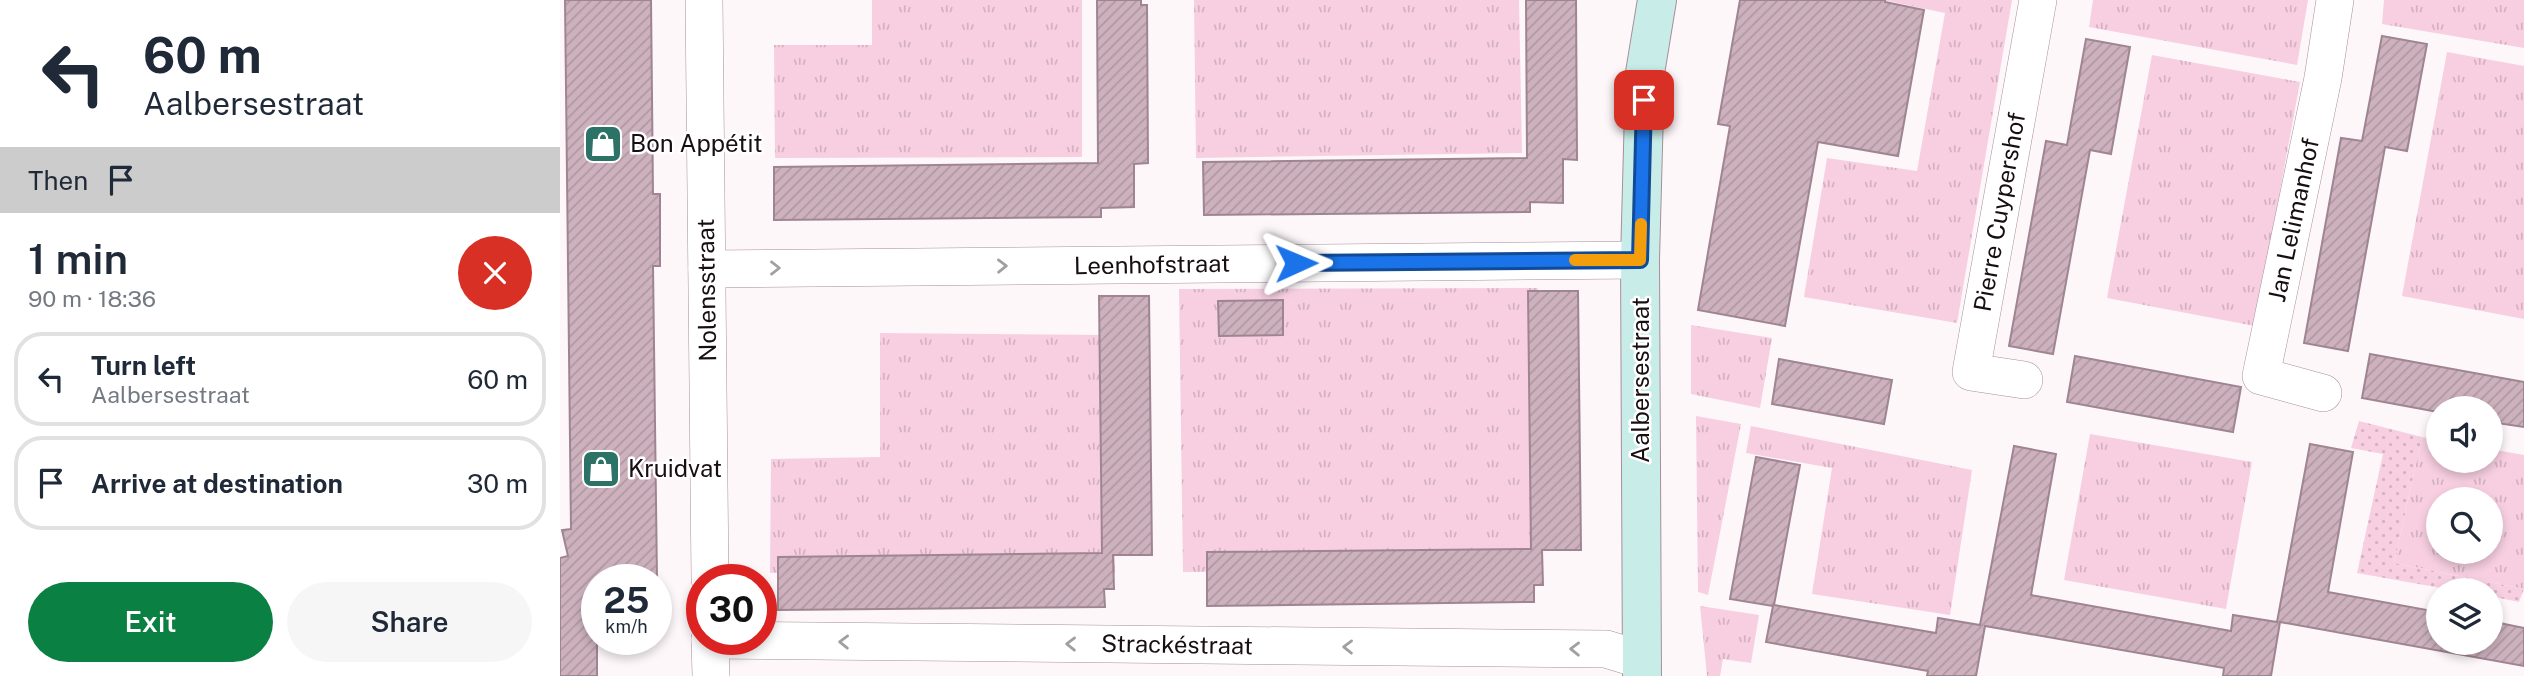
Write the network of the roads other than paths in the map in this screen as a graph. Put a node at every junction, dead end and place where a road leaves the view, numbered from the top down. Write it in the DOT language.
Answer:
graph roads {
  1 [pos="704,0"];
  2 [pos="1657,0"];
  3 [pos="2038,0"];
  4 [pos="2335,0"];
  5 [pos="1640,260"];
  6 [pos="707,269"];
  7 [pos="2024,380"];
  8 [pos="2323,393"];
  9 [pos="709,564"];
  10 [pos="777,641"];
  11 [pos="710,655"];
  12 [pos="1642,668"];
  13 [pos="710,676"];
  1 -- 6 [label="street, Nolensstraat"];
  2 -- 5 [label="street, Aalbersestraat"];
  3 -- 7 [label="street, Pierre Cuypershof"];
  4 -- 8 [label="street, Jan Lelimanhof"];
  6 -- 5 [label="street, Leenhofstraat, one-way"];
  5 -- 12 [label="street, Aalbersestraat"];
  6 -- 9 [label="street, Nolensstraat"];
  12 -- 10 [label="street, Strackéstraat, one-way"];
  11 -- 13 [label="street"];
}
